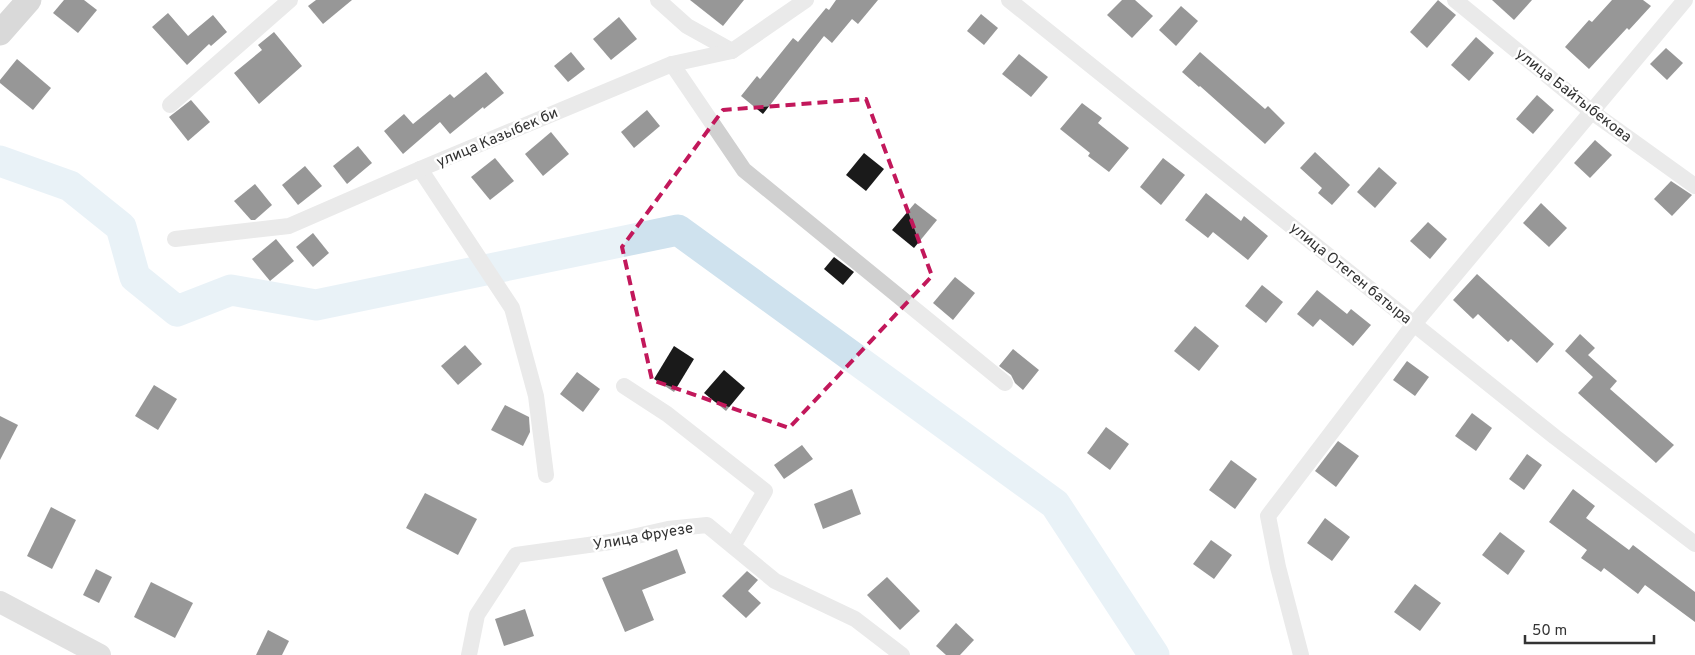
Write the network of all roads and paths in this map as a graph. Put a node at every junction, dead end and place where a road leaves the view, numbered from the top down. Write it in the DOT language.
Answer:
graph roads {
  1 [pos="29,0"];
  2 [pos="290,0"];
  3 [pos="658,0"];
  4 [pos="806,0"];
  5 [pos="1009,0"];
  6 [pos="1455,0"];
  7 [pos="1685,0"];
  8 [pos="0,33"];
  9 [pos="732,51"];
  10 [pos="672,64"];
  11 [pos="170,105"];
  12 [pos="1592,112"];
  13 [pos="420,169"];
  14 [pos="1695,186"];
  15 [pos="175,239"];
  16 [pos="1414,324"];
  17 [pos="1005,383"];
  18 [pos="624,386"];
  19 [pos="546,475"];
  20 [pos="1695,544"];
  21 [pos="732,546"];
  22 [pos="0,602"];
  23 [pos="100,655"];
  24 [pos="469,655"];
  25 [pos="902,655"];
  26 [pos="1301,655"];
  1 -- 8 [label="main road"];
  2 -- 11 [label="street"];
  3 -- 9 [label="street"];
  4 -- 9 [label="street, улица Казыбек би"];
  5 -- 16 [label="street, улица Отеген батыра"];
  6 -- 12 [label="street, улица Байтыбекова"];
  7 -- 12 [label="street"];
  9 -- 10 [label="street, улица Казыбек би"];
  10 -- 13 [label="street, улица Казыбек би"];
  10 -- 17 [label="street"];
  12 -- 14 [label="street, улица Байтыбекова"];
  12 -- 16 [label="street"];
  13 -- 15 [label="street, улица Казыбек би"];
  13 -- 19 [label="street"];
  16 -- 20 [label="street, улица Отеген батыра"];
  16 -- 26 [label="street"];
  18 -- 21 [label="street"];
  21 -- 24 [label="street, Улица Фруезе"];
  21 -- 25 [label="street, Улица Фруезе"];
  22 -- 23 [label="main road"];
}
